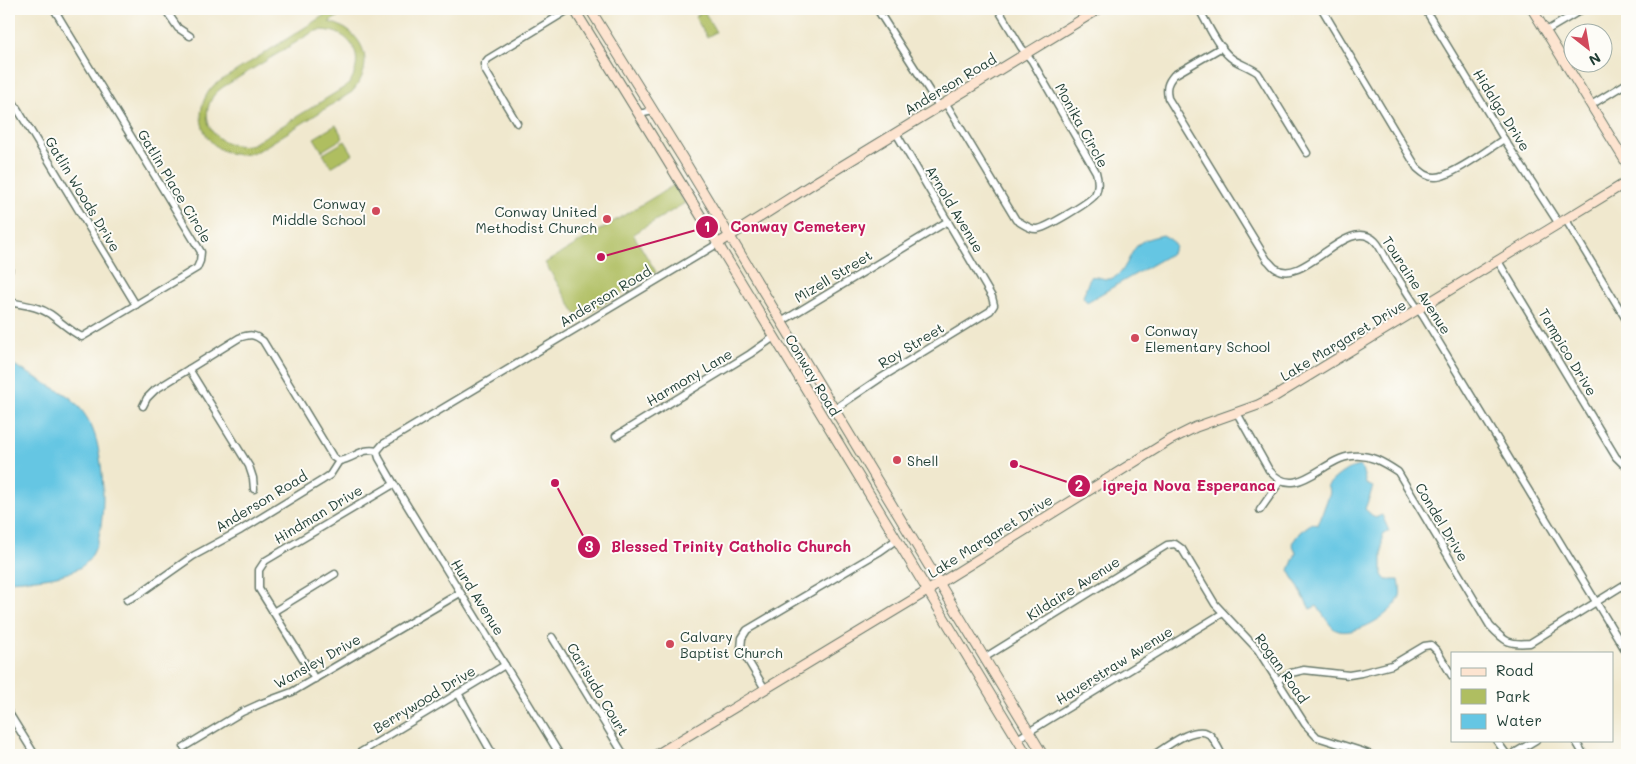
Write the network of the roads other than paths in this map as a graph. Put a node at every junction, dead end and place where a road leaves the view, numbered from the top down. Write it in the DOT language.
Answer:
graph roads {
  1 [pos="54,9"];
  2 [pos="166,9"];
  3 [pos="570,9"];
  4 [pos="574,9"];
  5 [pos="580,9"];
  6 [pos="590,9"];
  7 [pos="877,9"];
  8 [pos="998,9"];
  9 [pos="1099,9"];
  10 [pos="1199,9"];
  11 [pos="1322,9"];
  12 [pos="1425,9"];
  13 [pos="1532,9"];
  14 [pos="1582,9"];
  15 [pos="1546,31"];
  16 [pos="190,36"];
  17 [pos="608,38"];
  18 [pos="1222,47"];
  19 [pos="1026,54"];
  20 [pos="1627,83"];
  21 [pos="9,95"];
  22 [pos="942,104"];
  23 [pos="1591,105"];
  24 [pos="653,111"];
  25 [pos="639,114"];
  26 [pos="517,123"];
  27 [pos="896,133"];
  28 [pos="1504,139"];
  29 [pos="1307,154"];
  30 [pos="1627,164"];
  31 [pos="1627,182"];
  32 [pos="948,221"];
  33 [pos="1562,222"];
  34 [pos="730,236"];
  35 [pos="719,243"];
  36 [pos="1498,261"];
  37 [pos="9,267"];
  38 [pos="9,271"];
  39 [pos="992,297"];
  40 [pos="9,302"];
  41 [pos="136,305"];
  42 [pos="1418,310"];
  43 [pos="1627,321"];
  44 [pos="781,322"];
  45 [pos="774,337"];
  46 [pos="801,357"];
  47 [pos="189,369"];
  48 [pos="143,406"];
  49 [pos="834,410"];
  50 [pos="1237,413"];
  51 [pos="616,436"];
  52 [pos="377,451"];
  53 [pos="339,461"];
  54 [pos="1627,465"];
  55 [pos="1281,480"];
  56 [pos="394,484"];
  57 [pos="254,489"];
  58 [pos="1260,510"];
  59 [pos="896,540"];
  60 [pos="1175,544"];
  61 [pos="335,574"];
  62 [pos="938,583"];
  63 [pos="1627,583"];
  64 [pos="927,590"];
  65 [pos="460,593"];
  66 [pos="127,600"];
  67 [pos="1596,601"];
  68 [pos="273,612"];
  69 [pos="1223,612"];
  70 [pos="552,636"];
  71 [pos="1627,653"];
  72 [pos="984,658"];
  73 [pos="505,665"];
  74 [pos="1451,674"];
  75 [pos="315,679"];
  76 [pos="1277,680"];
  77 [pos="765,689"];
  78 [pos="458,693"];
  79 [pos="9,713"];
  80 [pos="1029,732"];
  81 [pos="1017,739"];
  82 [pos="1498,742"];
  83 [pos="1532,742"];
  84 [pos="1576,742"];
  85 [pos="184,747"];
  86 [pos="35,755"];
  87 [pos="356,755"];
  88 [pos="493,755"];
  89 [pos="560,755"];
  90 [pos="624,755"];
  91 [pos="656,755"];
  92 [pos="1027,755"];
  93 [pos="1043,755"];
  94 [pos="1154,755"];
  95 [pos="1222,755"];
  96 [pos="1371,755"];
  97 [pos="1509,755"];
  98 [pos="1584,755"];
  1 -- 41 [label="street, Gatlin Place Circle"];
  2 -- 16 [label="street"];
  3 -- 26 [label="street"];
  4 -- 25 [label="main road, Conway Road"];
  5 -- 17 [label="main road"];
  6 -- 17 [label="main road, Conway Road"];
  7 -- 22 [label="street"];
  8 -- 19 [label="street"];
  9 -- 19 [label="main road, Anderson Road"];
  10 -- 18 [label="street"];
  11 -- 28 [label="street"];
  12 -- 28 [label="street, Hidalgo Drive"];
  13 -- 15 [label="main road"];
  14 -- 15 [label="street"];
  15 -- 23 [label="main road"];
  17 -- 24 [label="main road, Conway Road"];
  18 -- 29 [label="street"];
  18 -- 42 [label="street, Touraine Avenue"];
  19 -- 22 [label="main road, Anderson Road"];
  19 -- 22 [label="street, Monika Circle"];
  20 -- 23 [label="street"];
  21 -- 41 [label="street, Gatlin Woods Drive"];
  22 -- 27 [label="main road, Anderson Road"];
  23 -- 30 [label="main road"];
  24 -- 25 [label="street"];
  24 -- 34 [label="main road, Conway Road"];
  25 -- 35 [label="main road, Conway Road"];
  27 -- 32 [label="street, Arnold Avenue"];
  27 -- 34 [label="main road, Anderson Road"];
  28 -- 33 [label="street, Hidalgo Drive"];
  31 -- 33 [label="main road, Lake Margaret Drive"];
  32 -- 39 [label="street, Arnold Avenue"];
  32 -- 44 [label="street, Mizell Street"];
  33 -- 36 [label="main road, Lake Margaret Drive"];
  33 -- 43 [label="street, Hidalgo Drive"];
  34 -- 35 [label="main road, Anderson Road"];
  34 -- 44 [label="main road, Conway Road"];
  35 -- 45 [label="main road, Conway Road"];
  35 -- 52 [label="street, Anderson Road"];
  36 -- 42 [label="main road, Lake Margaret Drive"];
  36 -- 54 [label="street, Tampico Drive"];
  37 -- 38 [label="street"];
  39 -- 49 [label="street, Roy Street"];
  40 -- 41 [label="street, Gatlin Place Circle"];
  42 -- 50 [label="main road, Lake Margaret Drive"];
  42 -- 67 [label="street, Touraine Avenue"];
  44 -- 46 [label="main road, Conway Road"];
  45 -- 46 [label="main road"];
  45 -- 51 [label="street, Harmony Lane"];
  45 -- 59 [label="main road, Conway Road"];
  46 -- 49 [label="main road, Conway Road"];
  47 -- 48 [label="street"];
  47 -- 53 [label="street"];
  47 -- 57 [label="street"];
  49 -- 62 [label="main road, Conway Road"];
  50 -- 55 [label="street"];
  50 -- 62 [label="main road, Lake Margaret Drive"];
  52 -- 53 [label="street, Anderson Road"];
  52 -- 56 [label="street, Hurd Avenue"];
  53 -- 66 [label="street, Anderson Road"];
  55 -- 58 [label="street"];
  55 -- 67 [label="street, Condel Drive"];
  56 -- 65 [label="street, Hurd Avenue"];
  56 -- 68 [label="street, Hindman Drive"];
  59 -- 64 [label="main road, Conway Road"];
  59 -- 77 [label="street"];
  60 -- 69 [label="street, Rogan Road"];
  60 -- 72 [label="street, Kildaire Avenue"];
  61 -- 68 [label="street"];
  62 -- 64 [label="main road, Lake Margaret Drive"];
  62 -- 72 [label="main road, Conway Road"];
  63 -- 67 [label="street, Condel Drive"];
  64 -- 77 [label="main road, Lake Margaret Drive"];
  64 -- 81 [label="main road, Conway Road"];
  65 -- 73 [label="street, Hurd Avenue"];
  65 -- 75 [label="street, Wansley Drive"];
  67 -- 71 [label="street, Touraine Avenue"];
  68 -- 75 [label="street"];
  69 -- 76 [label="street, Rogan Road"];
  69 -- 80 [label="street, Haverstraw Avenue"];
  70 -- 90 [label="street, Carisudo Court"];
  72 -- 80 [label="main road, Conway Road"];
  73 -- 78 [label="street, Berrywood Drive"];
  73 -- 89 [label="street, Hurd Avenue"];
  74 -- 76 [label="street"];
  75 -- 85 [label="street, Wansley Drive"];
  76 -- 96 [label="street, Rogan Road"];
  77 -- 91 [label="main road, Lake Margaret Drive"];
  78 -- 87 [label="street, Berrywood Drive"];
  78 -- 88 [label="street"];
  79 -- 86 [label="street"];
  80 -- 81 [label="street, Haverstraw Avenue"];
  80 -- 93 [label="main road, Conway Road"];
  81 -- 92 [label="main road, Conway Road"];
  82 -- 97 [label="street"];
  83 -- 97 [label="street"];
  84 -- 98 [label="street"];
  94 -- 95 [label="street"];
}
